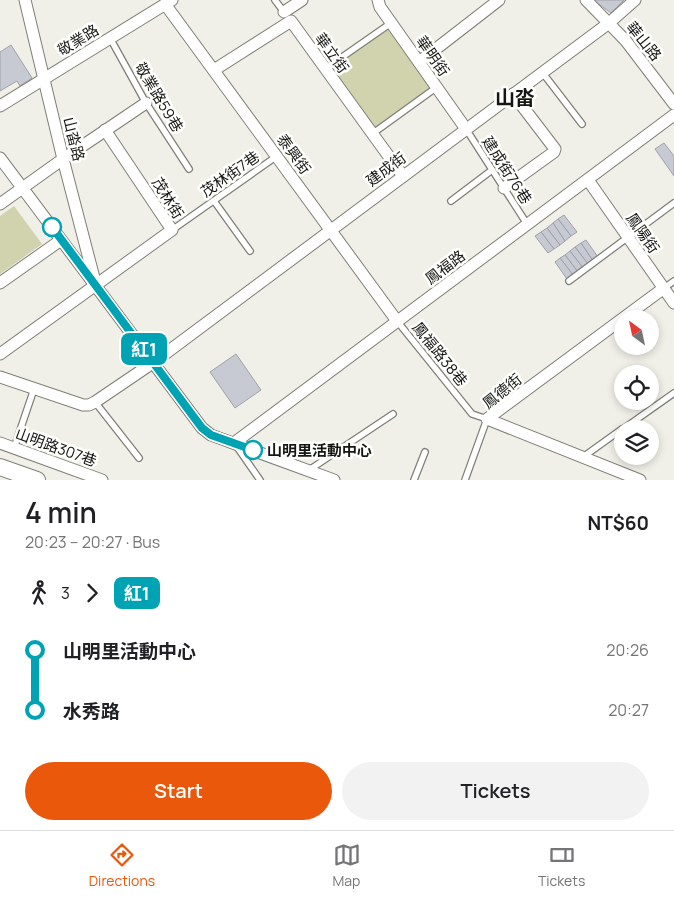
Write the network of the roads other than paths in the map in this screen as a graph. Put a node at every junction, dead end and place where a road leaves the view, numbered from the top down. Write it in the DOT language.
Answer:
graph roads {
  1 [pos="25,0"];
  2 [pos="275,0"];
  3 [pos="302,0"];
  4 [pos="378,0"];
  5 [pos="499,0"];
  6 [pos="586,0"];
  7 [pos="636,0"];
  8 [pos="167,2"];
  9 [pos="287,17"];
  10 [pos="391,23"];
  11 [pos="609,23"];
  12 [pos="110,37"];
  13 [pos="419,62"];
  14 [pos="325,69"];
  15 [pos="214,70"];
  16 [pos="542,72"];
  17 [pos="44,78"];
  18 [pos="437,87"];
  19 [pos="513,94"];
  20 [pos="146,103"];
  21 [pos="674,104"];
  22 [pos="0,106"];
  23 [pos="674,115"];
  24 [pos="582,124"];
  25 [pos="466,129"];
  26 [pos="105,130"];
  27 [pos="372,134"];
  28 [pos="277,156"];
  29 [pos="0,158"];
  30 [pos="63,158"];
  31 [pos="189,169"];
  32 [pos="492,170"];
  33 [pos="403,176"];
  34 [pos="588,180"];
  35 [pos="23,187"];
  36 [pos="504,188"];
  37 [pos="214,201"];
  38 [pos="451,201"];
  39 [pos="674,203"];
  40 [pos="0,204"];
  41 [pos="527,224"];
  42 [pos="331,229"];
  43 [pos="172,230"];
  44 [pos="628,237"];
  45 [pos="61,240"];
  46 [pos="250,251"];
  47 [pos="568,281"];
  48 [pos="674,281"];
  49 [pos="0,283"];
  50 [pos="96,285"];
  51 [pos="664,288"];
  52 [pos="674,303"];
  53 [pos="397,321"];
  54 [pos="0,354"];
  55 [pos="154,362"];
  56 [pos="0,378"];
  57 [pos="34,389"];
  58 [pos="674,393"];
  59 [pos="95,402"];
  60 [pos="392,414"];
  61 [pos="487,419"];
  62 [pos="636,420"];
  63 [pos="614,436"];
  64 [pos="0,443"];
  65 [pos="234,443"];
  66 [pos="14,448"];
  67 [pos="425,452"];
  68 [pos="139,458"];
  69 [pos="583,458"];
  70 [pos="0,467"];
  71 [pos="309,470"];
  72 [pos="37,480"];
  73 [pos="102,480"];
  74 [pos="260,480"];
  75 [pos="334,480"];
  76 [pos="414,480"];
  77 [pos="465,480"];
  78 [pos="640,480"];
  1 -- 17 [label="street, 山畓路"];
  2 -- 9 [label="lane"];
  3 -- 9 [label="street"];
  4 -- 10 [label="street, 華明街"];
  5 -- 13 [label="street"];
  6 -- 11 [label="street, 華山路"];
  7 -- 11 [label="street, 建成街"];
  8 -- 12 [label="street, 敬業路"];
  8 -- 15 [label="street, 泰興街"];
  9 -- 14 [label="street, 華立街"];
  9 -- 15 [label="street"];
  10 -- 13 [label="street, 華明街"];
  10 -- 14 [label="lane"];
  11 -- 16 [label="street, 建成街"];
  11 -- 21 [label="street, 華山路"];
  12 -- 17 [label="street, 敬業路"];
  12 -- 20 [label="lane, 敬業路59巷"];
  13 -- 18 [label="street, 華明街"];
  14 -- 27 [label="street, 華立街"];
  15 -- 28 [label="street, 泰興街"];
  16 -- 19 [label="street, 建成街"];
  16 -- 24 [label="lane"];
  17 -- 22 [label="street, 敬業路"];
  17 -- 30 [label="street, 山畓路"];
  18 -- 25 [label="street, 華明街"];
  18 -- 27 [label="lane"];
  19 -- 25 [label="street, 建成街"];
  19 -- 36 [label="street"];
  20 -- 26 [label="street"];
  20 -- 31 [label="lane, 敬業路59巷"];
  23 -- 34 [label="street, 鳳福路"];
  25 -- 32 [label="lane, 建成街76巷"];
  25 -- 33 [label="street, 建成街"];
  26 -- 30 [label="street"];
  26 -- 43 [label="street, 茂林街"];
  27 -- 33 [label="street, 華立街"];
  28 -- 37 [label="lane, 茂林街7巷"];
  28 -- 42 [label="street, 泰興街"];
  29 -- 35 [label="street"];
  30 -- 35 [label="street"];
  30 -- 50 [label="street, 山畓路"];
  32 -- 36 [label="lane, 建成街76巷"];
  32 -- 38 [label="lane"];
  33 -- 42 [label="street, 建成街"];
  34 -- 41 [label="street, 鳳福路"];
  34 -- 44 [label="street, 鳳陽街"];
  35 -- 40 [label="street"];
  35 -- 45 [label="street"];
  36 -- 41 [label="lane, 建成街76巷"];
  37 -- 43 [label="lane, 茂林街7巷"];
  37 -- 46 [label="lane"];
  39 -- 44 [label="lane"];
  41 -- 53 [label="street, 鳳福路"];
  42 -- 53 [label="street, 泰興街"];
  42 -- 55 [label="street, 建成街"];
  43 -- 50 [label="street, 茂林街"];
  44 -- 47 [label="lane"];
  44 -- 51 [label="street, 鳳陽街"];
  45 -- 49 [label="street"];
  45 -- 50 [label="street"];
  48 -- 51 [label="lane"];
  50 -- 54 [label="street, 茂林街"];
  50 -- 55 [label="street"];
  51 -- 52 [label="street, 鳳陽街"];
  51 -- 61 [label="street, 鳳德街"];
  53 -- 61 [label="lane, 鳳福路38巷"];
  53 -- 65 [label="street, 鳳福路"];
  55 -- 59 [label="street, 建成街"];
  55 -- 65 [label="street"];
  56 -- 57 [label="street"];
  57 -- 59 [label="street"];
  57 -- 66 [label="lane"];
  58 -- 62 [label="lane"];
  59 -- 68 [label="lane"];
  60 -- 71 [label="lane"];
  61 -- 69 [label="street, 鳳德街"];
  61 -- 77 [label="lane"];
  63 -- 69 [label="lane"];
  64 -- 66 [label="street, 山明路307巷"];
  65 -- 71 [label="street"];
  65 -- 74 [label="lane"];
  66 -- 73 [label="street, 山明路307巷"];
  67 -- 76 [label="lane"];
  69 -- 78 [label="street, 鳳德街"];
  70 -- 72 [label="street"];
  71 -- 75 [label="street"];
}
